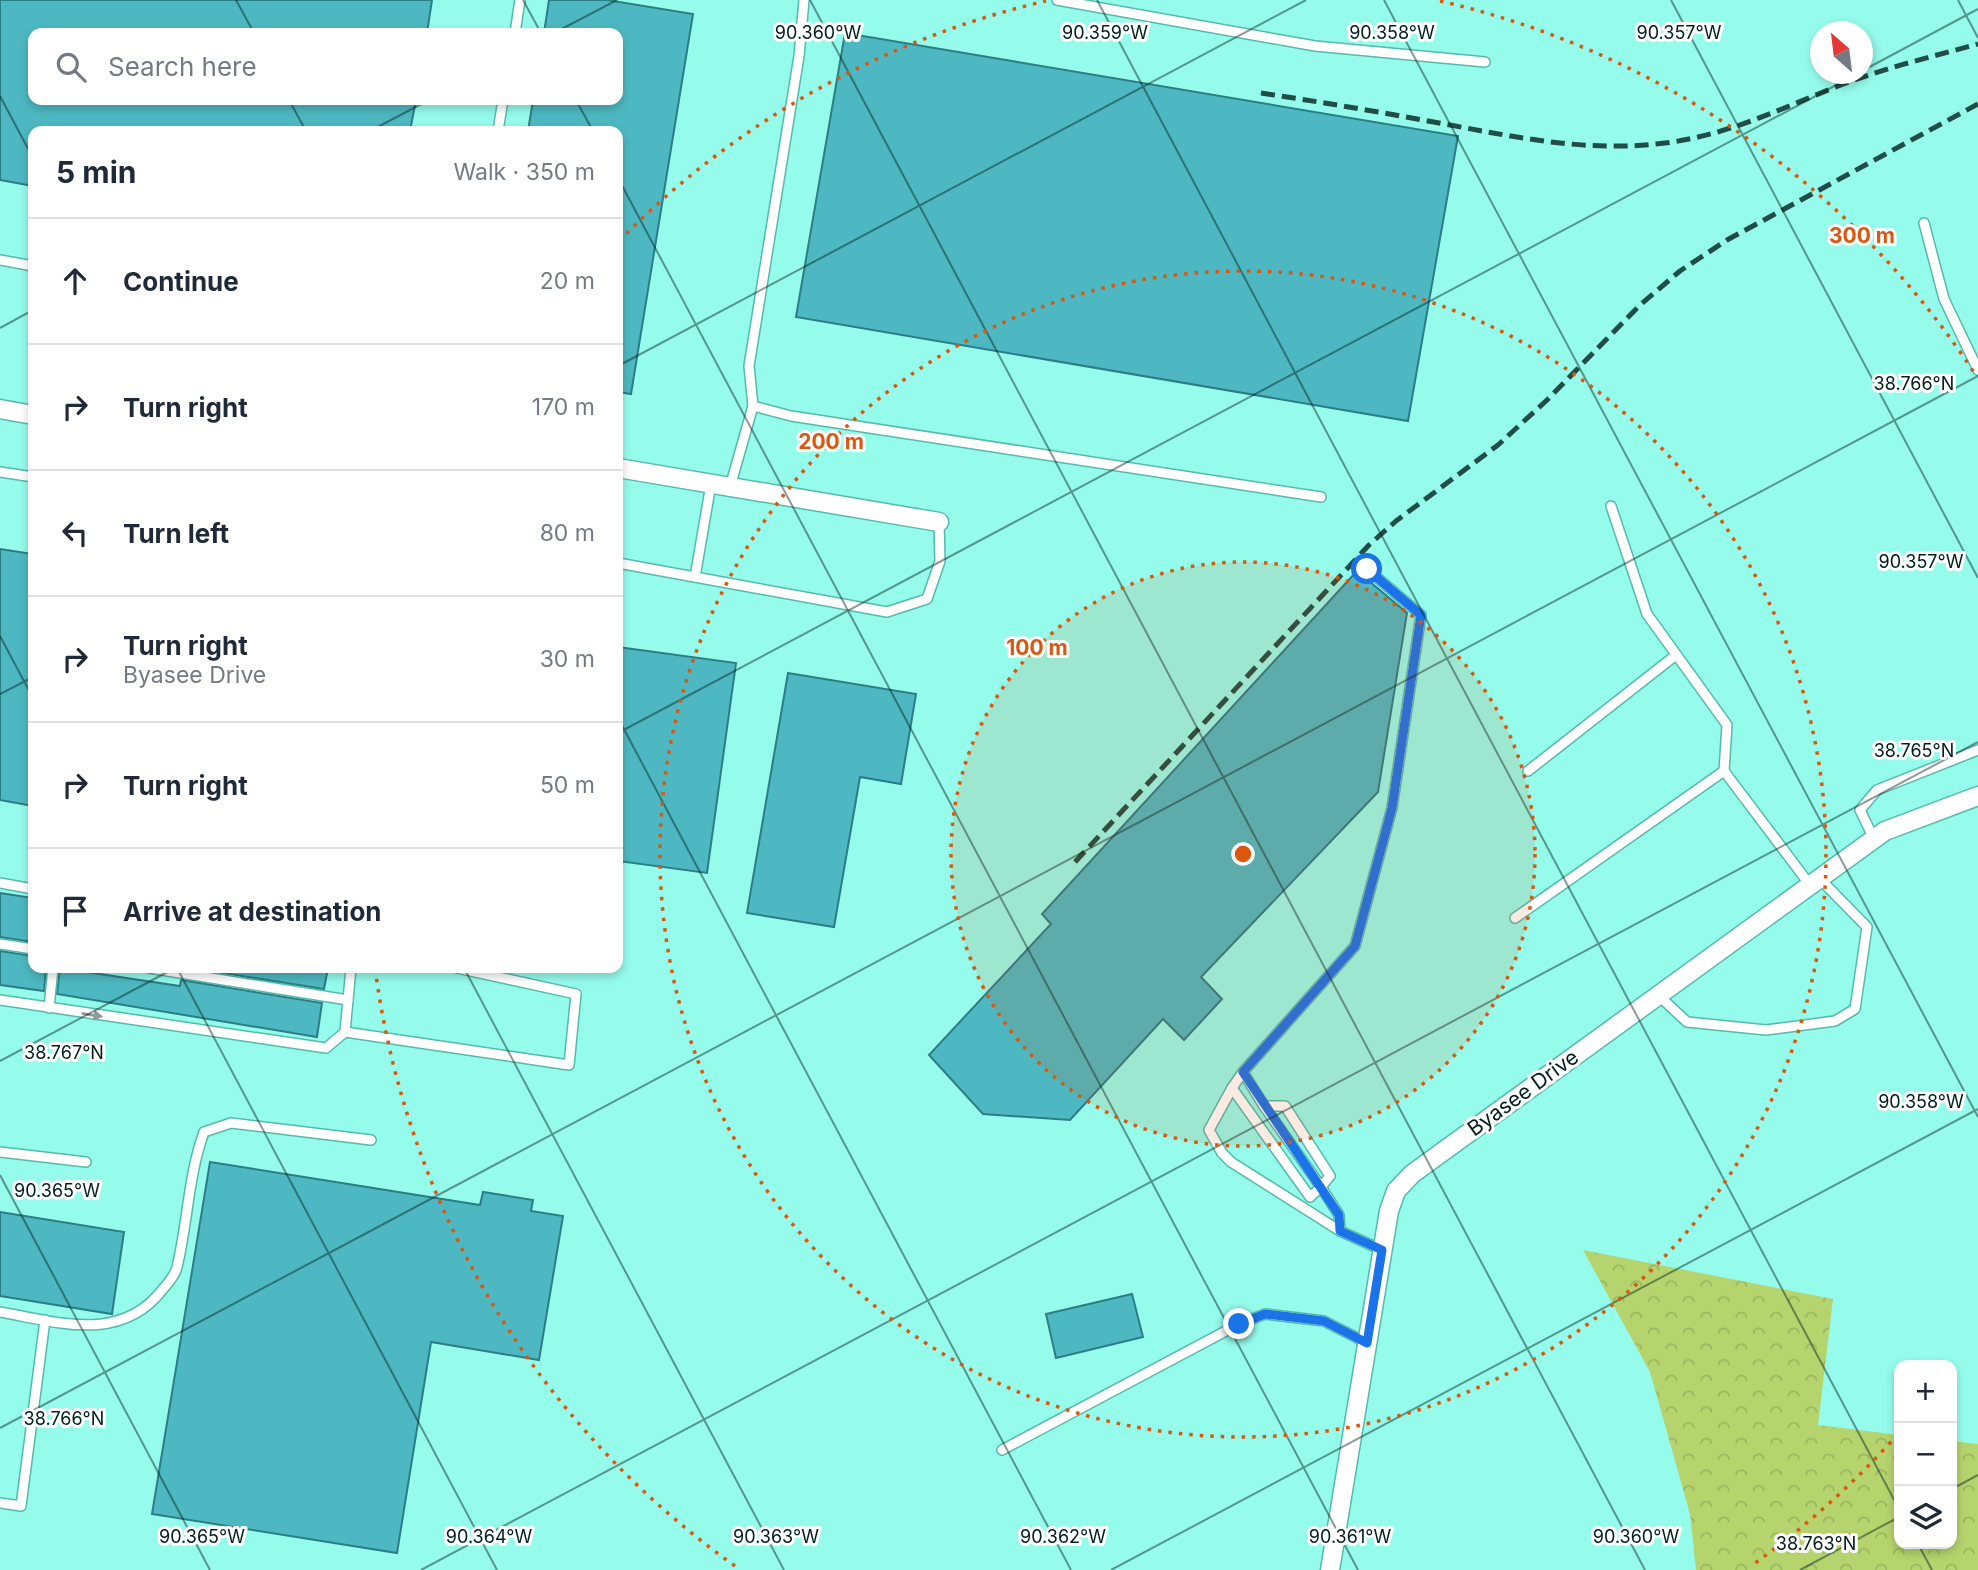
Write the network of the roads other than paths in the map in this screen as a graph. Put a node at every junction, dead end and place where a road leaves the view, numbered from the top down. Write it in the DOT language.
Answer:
graph roads {
  1 [pos="520,0"];
  2 [pos="804,0"];
  3 [pos="1057,0"];
  4 [pos="516,28"];
  5 [pos="1485,62"];
  6 [pos="502,105"];
  7 [pos="499,126"];
  8 [pos="1924,223"];
  9 [pos="0,260"];
  10 [pos="28,265"];
  11 [pos="1978,370"];
  12 [pos="753,406"];
  13 [pos="0,409"];
  14 [pos="28,414"];
  15 [pos="623,469"];
  16 [pos="0,472"];
  17 [pos="28,476"];
  18 [pos="711,484"];
  19 [pos="730,487"];
  20 [pos="1321,497"];
  21 [pos="1611,506"];
  22 [pos="939,522"];
  23 [pos="623,564"];
  24 [pos="1367,569"];
  25 [pos="695,577"];
  26 [pos="1676,655"];
  27 [pos="1978,750"];
  28 [pos="1528,771"];
  29 [pos="1724,771"];
  30 [pos="1978,796"];
  31 [pos="1874,839"];
  32 [pos="1814,882"];
  33 [pos="0,883"];
  34 [pos="28,888"];
  35 [pos="1515,918"];
  36 [pos="0,944"];
  37 [pos="28,948"];
  38 [pos="52,973"];
  39 [pos="180,973"];
  40 [pos="351,973"];
  41 [pos="480,973"];
  42 [pos="1658,995"];
  43 [pos="0,1000"];
  44 [pos="348,1000"];
  45 [pos="49,1008"];
  46 [pos="345,1032"];
  47 [pos="1243,1072"];
  48 [pos="1232,1088"];
  49 [pos="1264,1106"];
  50 [pos="371,1140"];
  51 [pos="0,1152"];
  52 [pos="86,1162"];
  53 [pos="1321,1187"];
  54 [pos="1340,1231"];
  55 [pos="1382,1250"];
  56 [pos="0,1312"];
  57 [pos="45,1320"];
  58 [pos="1367,1343"];
  59 [pos="1002,1450"];
  60 [pos="0,1503"];
  61 [pos="1330,1570"];
  1 -- 4 [label="lane"];
  2 -- 12 [label="lane"];
  3 -- 5 [label="lane"];
  6 -- 7 [label="lane"];
  8 -- 11 [label="lane"];
  9 -- 10 [label="lane"];
  12 -- 19 [label="lane"];
  12 -- 20 [label="lane"];
  13 -- 14 [label="street"];
  15 -- 18 [label="street"];
  16 -- 17 [label="lane"];
  18 -- 19 [label="street"];
  18 -- 25 [label="lane"];
  19 -- 22 [label="street"];
  21 -- 26 [label="lane"];
  22 -- 25 [label="lane"];
  23 -- 25 [label="lane"];
  24 -- 47 [label="lane"];
  26 -- 28 [label="lane"];
  26 -- 29 [label="lane"];
  27 -- 31 [label="lane"];
  29 -- 32 [label="lane"];
  29 -- 35 [label="lane"];
  30 -- 31 [label="street, Byasee Drive"];
  31 -- 32 [label="street, Byasee Drive"];
  32 -- 42 [label="street, Byasee Drive"];
  32 -- 42 [label="lane"];
  33 -- 34 [label="lane"];
  36 -- 37 [label="lane"];
  38 -- 45 [label="lane"];
  39 -- 44 [label="lane"];
  40 -- 44 [label="lane"];
  41 -- 46 [label="lane"];
  42 -- 55 [label="street, Byasee Drive"];
  43 -- 45 [label="lane"];
  44 -- 46 [label="lane"];
  45 -- 46 [label="lane, one-way"];
  47 -- 48 [label="lane"];
  47 -- 49 [label="lane"];
  48 -- 53 [label="lane"];
  48 -- 54 [label="lane"];
  49 -- 53 [label="lane"];
  49 -- 53 [label="lane"];
  50 -- 57 [label="lane"];
  51 -- 52 [label="lane"];
  53 -- 54 [label="lane"];
  54 -- 55 [label="lane"];
  55 -- 58 [label="street, Byasee Drive"];
  56 -- 57 [label="lane"];
  57 -- 60 [label="lane"];
  58 -- 59 [label="lane"];
  58 -- 61 [label="street, Byasee Drive"];
}
